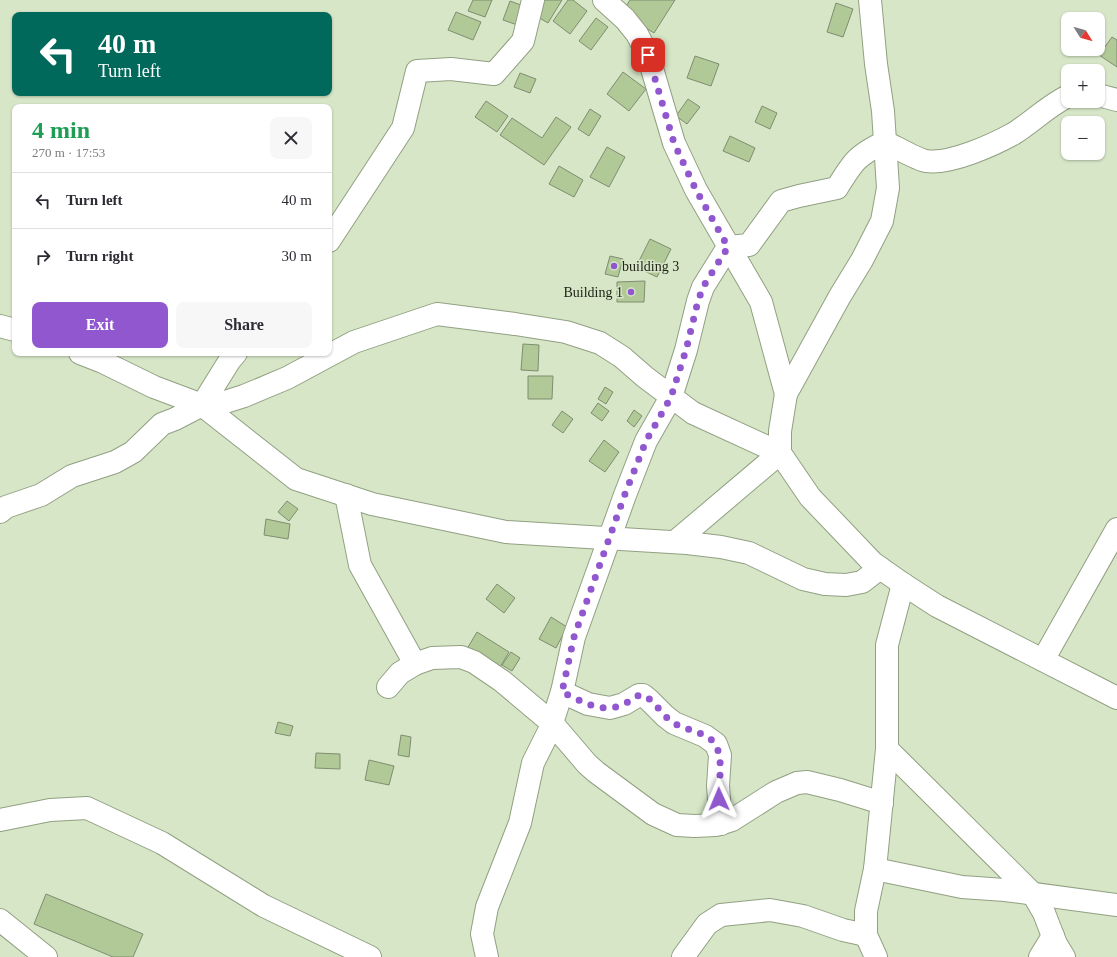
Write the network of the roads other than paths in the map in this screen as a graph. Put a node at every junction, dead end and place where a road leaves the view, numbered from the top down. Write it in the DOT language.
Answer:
graph roads {
  1 [pos="533,0"];
  2 [pos="604,0"];
  3 [pos="870,0"];
  4 [pos="1105,97"];
  5 [pos="1061,100"];
  6 [pos="1117,100"];
  7 [pos="885,142"];
  8 [pos="332,236"];
  9 [pos="728,247"];
  10 [pos="0,326"];
  11 [pos="12,329"];
  12 [pos="332,354"];
  13 [pos="88,356"];
  14 [pos="233,356"];
  15 [pos="328,356"];
  16 [pos="786,394"];
  17 [pos="671,397"];
  18 [pos="202,405"];
  19 [pos="780,453"];
  20 [pos="346,495"];
  21 [pos="0,512"];
  22 [pos="1117,529"];
  23 [pos="609,538"];
  24 [pos="675,542"];
  25 [pos="880,568"];
  26 [pos="903,584"];
  27 [pos="1043,660"];
  28 [pos="415,664"];
  29 [pos="388,687"];
  30 [pos="562,692"];
  31 [pos="1117,698"];
  32 [pos="552,723"];
  33 [pos="887,749"];
  34 [pos="882,803"];
  35 [pos="0,820"];
  36 [pos="721,824"];
  37 [pos="875,869"];
  38 [pos="1033,894"];
  39 [pos="1117,904"];
  40 [pos="0,920"];
  41 [pos="866,935"];
  42 [pos="1053,936"];
  43 [pos="46,957"];
  44 [pos="370,957"];
  45 [pos="487,957"];
  46 [pos="683,957"];
  47 [pos="876,957"];
  48 [pos="1040,957"];
  49 [pos="1064,957"];
  1 -- 8 [label="street"];
  2 -- 9 [label="street"];
  3 -- 7 [label="street"];
  4 -- 6 [label="street"];
  5 -- 7 [label="street"];
  7 -- 9 [label="street"];
  7 -- 16 [label="street"];
  9 -- 16 [label="street"];
  9 -- 17 [label="street"];
  10 -- 11 [label="street"];
  12 -- 17 [label="street"];
  13 -- 18 [label="street"];
  14 -- 18 [label="street"];
  15 -- 18 [label="street"];
  16 -- 19 [label="street"];
  17 -- 19 [label="street"];
  17 -- 23 [label="street"];
  18 -- 20 [label="street"];
  18 -- 21 [label="street"];
  19 -- 24 [label="street"];
  19 -- 25 [label="street"];
  20 -- 23 [label="street"];
  20 -- 28 [label="street"];
  22 -- 27 [label="street"];
  23 -- 24 [label="street"];
  23 -- 30 [label="street"];
  24 -- 25 [label="street"];
  25 -- 26 [label="street"];
  26 -- 27 [label="street"];
  26 -- 33 [label="street"];
  27 -- 31 [label="street"];
  28 -- 29 [label="street"];
  28 -- 32 [label="street"];
  30 -- 32 [label="street"];
  30 -- 36 [label="street"];
  32 -- 36 [label="street"];
  32 -- 45 [label="street"];
  33 -- 34 [label="street"];
  33 -- 38 [label="street"];
  34 -- 36 [label="street"];
  34 -- 37 [label="street"];
  35 -- 44 [label="street"];
  37 -- 38 [label="street"];
  37 -- 41 [label="street"];
  38 -- 39 [label="street"];
  38 -- 42 [label="street"];
  40 -- 43 [label="street"];
  41 -- 46 [label="street"];
  41 -- 47 [label="street"];
  42 -- 48 [label="street"];
  42 -- 49 [label="street"];
}
